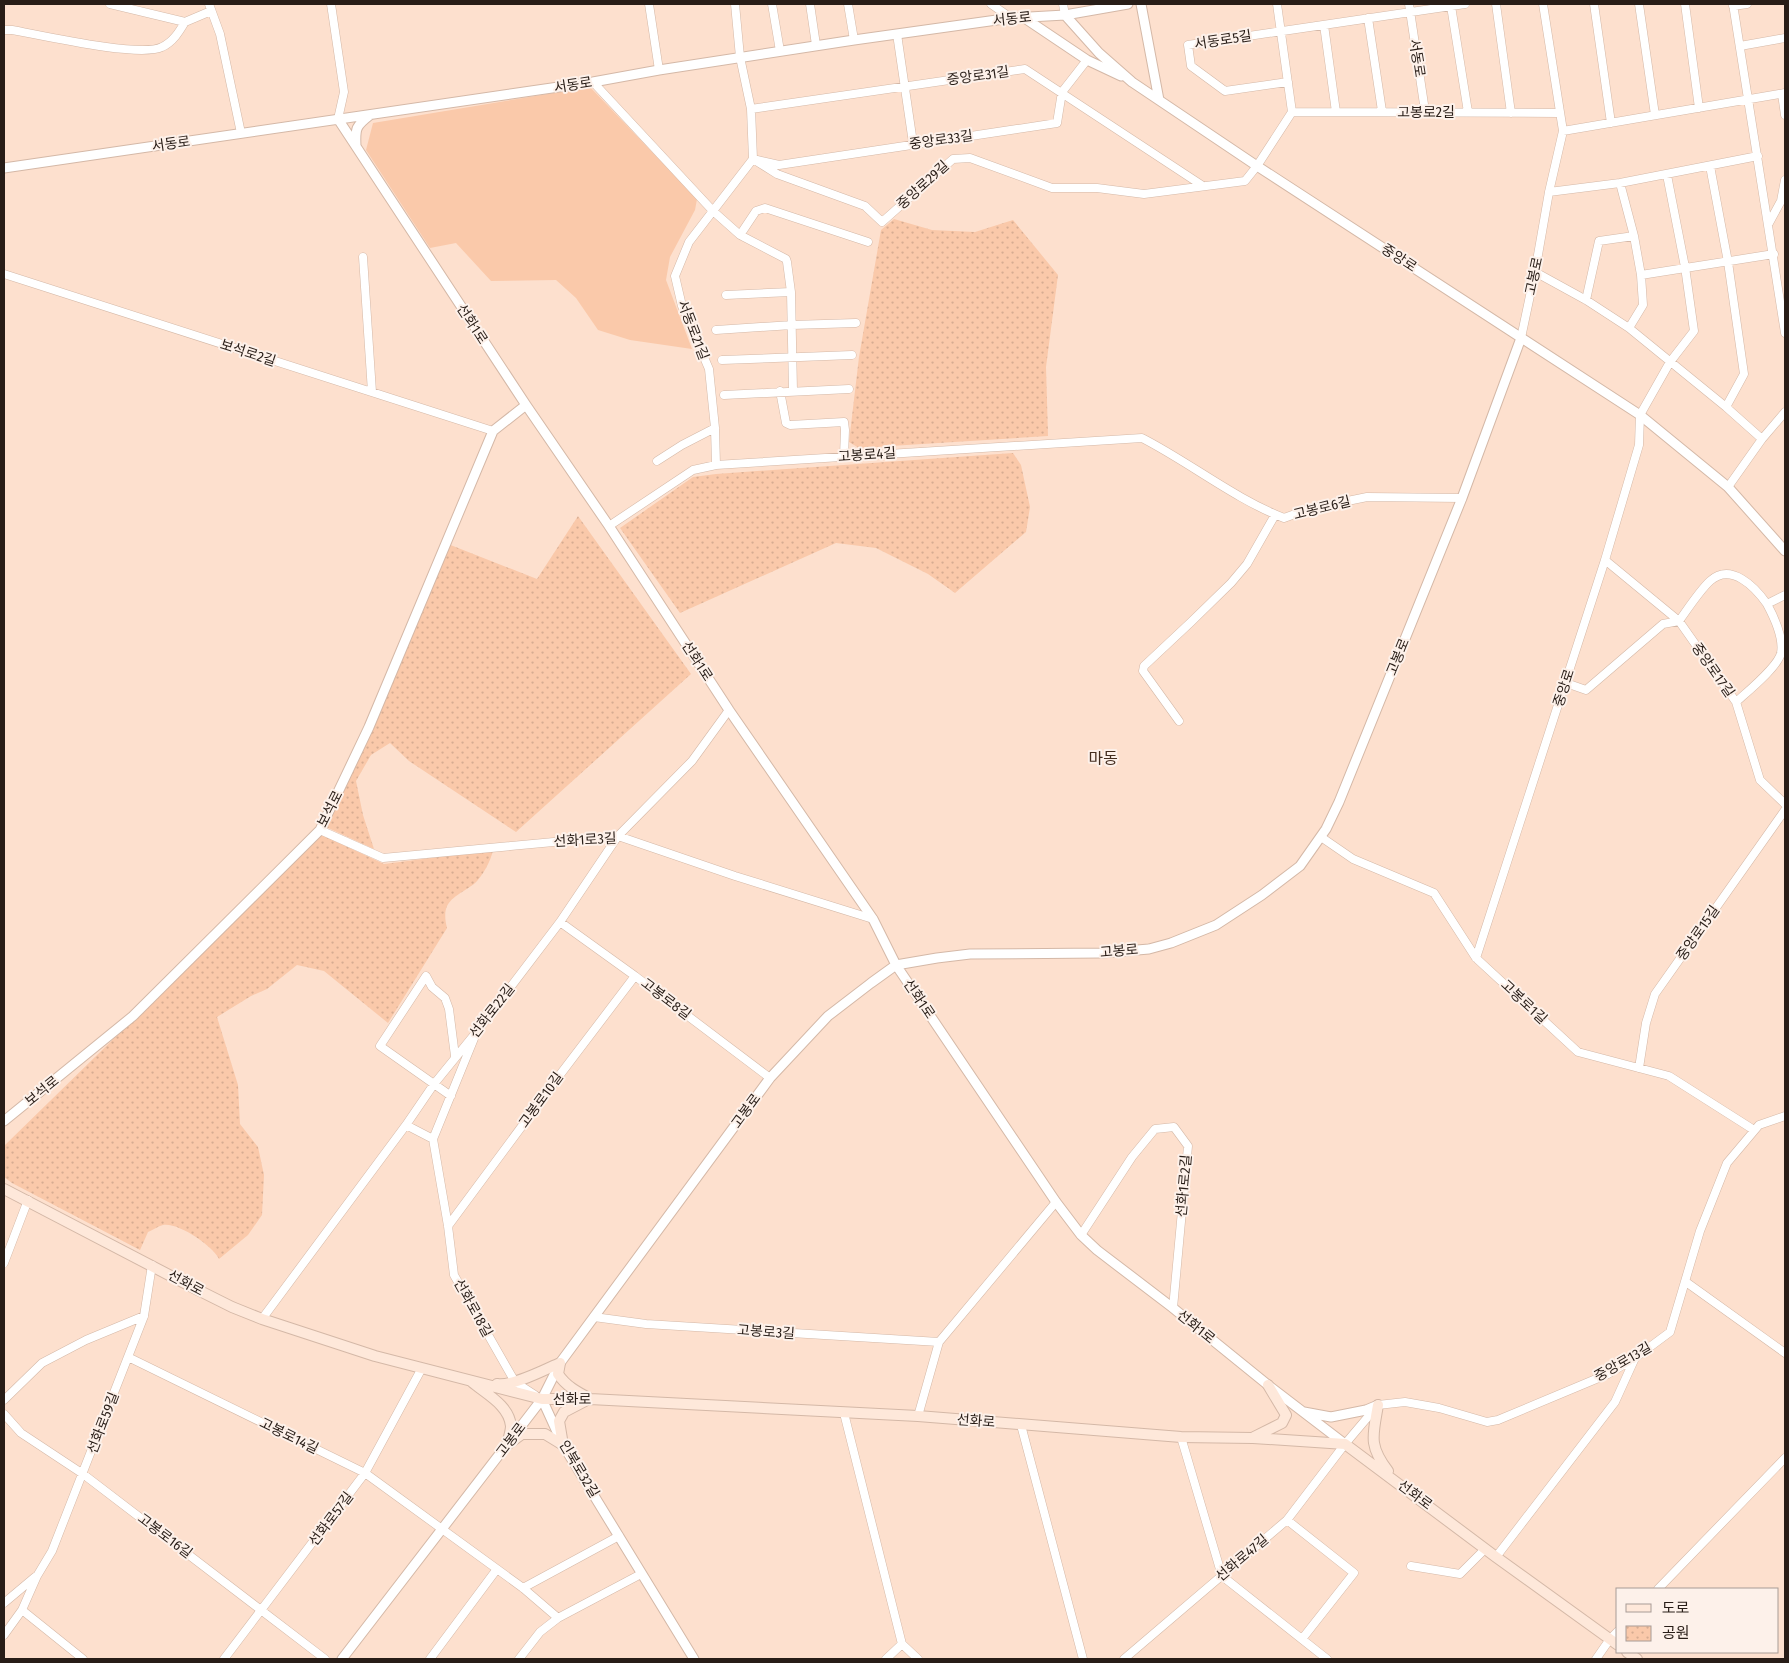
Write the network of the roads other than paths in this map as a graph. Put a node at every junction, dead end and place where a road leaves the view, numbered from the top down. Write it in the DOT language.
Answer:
graph roads {
  1 [pos="110,4"];
  2 [pos="331,4"];
  3 [pos="649,4"];
  4 [pos="735,4"];
  5 [pos="772,4"];
  6 [pos="810,4"];
  7 [pos="848,4"];
  8 [pos="991,4"];
  9 [pos="1062,4"];
  10 [pos="1128,4"];
  11 [pos="1141,4"];
  12 [pos="1277,4"];
  13 [pos="1465,4"];
  14 [pos="1496,4"];
  15 [pos="1543,4"];
  16 [pos="1594,4"];
  17 [pos="1639,4"];
  18 [pos="1685,4"];
  19 [pos="1747,4"];
  20 [pos="1733,5"];
  21 [pos="1451,6"];
  22 [pos="210,8"];
  23 [pos="1409,8"];
  24 [pos="1065,15"];
  25 [pos="1023,17"];
  26 [pos="1011,18"];
  27 [pos="1368,18"];
  28 [pos="185,22"];
  29 [pos="1324,25"];
  30 [pos="4,30"];
  31 [pos="1281,31"];
  32 [pos="897,34"];
  33 [pos="1785,38"];
  34 [pos="854,40"];
  35 [pos="816,46"];
  36 [pos="1740,46"];
  37 [pos="780,51"];
  38 [pos="740,57"];
  39 [pos="1087,60"];
  40 [pos="659,70"];
  41 [pos="594,82"];
  42 [pos="1132,82"];
  43 [pos="1288,82"];
  44 [pos="905,87"];
  45 [pos="1062,92"];
  46 [pos="1784,94"];
  47 [pos="1159,100"];
  48 [pos="1749,100"];
  49 [pos="1700,108"];
  50 [pos="750,109"];
  51 [pos="1382,111"];
  52 [pos="1425,111"];
  53 [pos="1292,112"];
  54 [pos="1336,112"];
  55 [pos="1468,112"];
  56 [pos="1511,112"];
  57 [pos="1560,113"];
  58 [pos="1785,114"];
  59 [pos="370,115"];
  60 [pos="1655,115"];
  61 [pos="338,119"];
  62 [pos="1611,123"];
  63 [pos="1563,131"];
  64 [pos="241,134"];
  65 [pos="913,144"];
  66 [pos="356,146"];
  67 [pos="1758,156"];
  68 [pos="753,159"];
  69 [pos="1257,166"];
  70 [pos="1710,166"];
  71 [pos="4,168"];
  72 [pos="1667,174"];
  73 [pos="1785,180"];
  74 [pos="1620,183"];
  75 [pos="1203,186"];
  76 [pos="1550,192"];
  77 [pos="1783,202"];
  78 [pos="713,211"];
  79 [pos="1769,223"];
  80 [pos="740,235"];
  81 [pos="1634,236"];
  82 [pos="868,242"];
  83 [pos="1774,254"];
  84 [pos="363,257"];
  85 [pos="1728,262"];
  86 [pos="1685,267"];
  87 [pos="1535,272"];
  88 [pos="4,274"];
  89 [pos="1641,275"];
  90 [pos="791,292"];
  91 [pos="726,295"];
  92 [pos="1586,300"];
  93 [pos="856,323"];
  94 [pos="792,324"];
  95 [pos="1629,328"];
  96 [pos="716,330"];
  97 [pos="1785,333"];
  98 [pos="1521,338"];
  99 [pos="852,354"];
  100 [pos="792,356"];
  101 [pos="722,360"];
  102 [pos="1670,362"];
  103 [pos="849,389"];
  104 [pos="780,391"];
  105 [pos="793,391"];
  106 [pos="372,392"];
  107 [pos="724,395"];
  108 [pos="526,405"];
  109 [pos="1726,407"];
  110 [pos="1785,412"];
  111 [pos="1640,415"];
  112 [pos="715,428"];
  113 [pos="493,431"];
  114 [pos="1142,438"];
  115 [pos="1762,439"];
  116 [pos="844,456"];
  117 [pos="656,461"];
  118 [pos="716,464"];
  119 [pos="1728,487"];
  120 [pos="1462,498"];
  121 [pos="1275,515"];
  122 [pos="609,526"];
  123 [pos="1785,551"];
  124 [pos="1605,560"];
  125 [pos="1785,595"];
  126 [pos="1767,604"];
  127 [pos="1679,621"];
  128 [pos="1566,683"];
  129 [pos="1736,702"];
  130 [pos="729,710"];
  131 [pos="1179,721"];
  132 [pos="1785,804"];
  133 [pos="1785,810"];
  134 [pos="320,830"];
  135 [pos="618,836"];
  136 [pos="1321,837"];
  137 [pos="874,919"];
  138 [pos="560,922"];
  139 [pos="1476,958"];
  140 [pos="896,965"];
  141 [pos="635,976"];
  142 [pos="478,1030"];
  143 [pos="455,1056"];
  144 [pos="1639,1068"];
  145 [pos="770,1078"];
  146 [pos="434,1084"];
  147 [pos="451,1096"];
  148 [pos="1785,1116"];
  149 [pos="4,1122"];
  150 [pos="406,1125"];
  151 [pos="1754,1130"];
  152 [pos="433,1139"];
  153 [pos="4,1189"];
  154 [pos="28,1200"];
  155 [pos="1056,1202"];
  156 [pos="448,1226"];
  157 [pos="1081,1235"];
  158 [pos="4,1263"];
  159 [pos="152,1266"];
  160 [pos="1686,1282"];
  161 [pos="1173,1308"];
  162 [pos="144,1316"];
  163 [pos="594,1317"];
  164 [pos="262,1319"];
  165 [pos="939,1342"];
  166 [pos="1785,1353"];
  167 [pos="128,1357"];
  168 [pos="1635,1358"];
  169 [pos="560,1363"];
  170 [pos="422,1368"];
  171 [pos="469,1380"];
  172 [pos="515,1382"];
  173 [pos="1268,1385"];
  174 [pos="542,1399"];
  175 [pos="590,1399"];
  176 [pos="4,1400"];
  177 [pos="1378,1405"];
  178 [pos="1302,1411"];
  179 [pos="844,1413"];
  180 [pos="4,1414"];
  181 [pos="918,1416"];
  182 [pos="1021,1425"];
  183 [pos="1181,1437"];
  184 [pos="1253,1438"];
  185 [pos="1345,1444"];
  186 [pos="507,1445"];
  187 [pos="564,1445"];
  188 [pos="1785,1458"];
  189 [pos="365,1473"];
  190 [pos="83,1474"];
  191 [pos="1394,1479"];
  192 [pos="1287,1520"];
  193 [pos="442,1528"];
  194 [pos="619,1536"];
  195 [pos="1485,1548"];
  196 [pos="1496,1557"];
  197 [pos="1411,1566"];
  198 [pos="497,1569"];
  199 [pos="641,1574"];
  200 [pos="37,1576"];
  201 [pos="1222,1576"];
  202 [pos="523,1588"];
  203 [pos="1659,1588"];
  204 [pos="4,1603"];
  205 [pos="22,1610"];
  206 [pos="262,1610"];
  207 [pos="558,1618"];
  208 [pos="4,1635"];
  209 [pos="1302,1639"];
  210 [pos="1614,1642"];
  211 [pos="902,1644"];
  212 [pos="84,1659"];
  213 [pos="224,1659"];
  214 [pos="325,1659"];
  215 [pos="342,1659"];
  216 [pos="430,1659"];
  217 [pos="519,1659"];
  218 [pos="694,1659"];
  219 [pos="886,1659"];
  220 [pos="918,1659"];
  221 [pos="1083,1659"];
  222 [pos="1124,1659"];
  223 [pos="1327,1659"];
  224 [pos="1596,1659"];
  1 -- 28 [label="street"];
  2 -- 61 [label="street"];
  3 -- 40 [label="street"];
  4 -- 38 [label="street"];
  5 -- 37 [label="street"];
  6 -- 35 [label="street"];
  7 -- 34 [label="street"];
  8 -- 26 [label="street"];
  9 -- 24 [label="street"];
  10 -- 24 [label="street, 서동로"];
  11 -- 47 [label="street"];
  12 -- 31 [label="street"];
  13 -- 21 [label="street, 서동로5길"];
  14 -- 56 [label="street"];
  15 -- 57 [label="street, 고봉로"];
  16 -- 62 [label="street"];
  17 -- 60 [label="street"];
  18 -- 49 [label="street"];
  19 -- 20 [label="street"];
  20 -- 36 [label="street"];
  21 -- 23 [label="street, 서동로5길"];
  21 -- 55 [label="street"];
  22 -- 28 [label="street"];
  22 -- 64 [label="street"];
  23 -- 27 [label="street, 서동로5길"];
  23 -- 52 [label="street, 서동로"];
  24 -- 25 [label="street, 서동로"];
  24 -- 42 [label="street, 중앙로"];
  25 -- 26 [label="street, 서동로"];
  25 -- 39 [label="street"];
  26 -- 32 [label="street, 서동로"];
  27 -- 29 [label="street, 서동로5길"];
  27 -- 51 [label="street"];
  28 -- 30 [label="street"];
  29 -- 31 [label="street, 서동로5길"];
  29 -- 54 [label="street"];
  31 -- 43 [label="street"];
  31 -- 43 [label="street, 서동로5길"];
  32 -- 34 [label="street, 서동로"];
  32 -- 44 [label="street"];
  33 -- 36 [label="street"];
  34 -- 35 [label="street, 서동로"];
  35 -- 37 [label="street, 서동로"];
  36 -- 48 [label="street"];
  37 -- 38 [label="street, 서동로"];
  38 -- 40 [label="street, 서동로"];
  38 -- 50 [label="street"];
  39 -- 42 [label="street"];
  39 -- 45 [label="street, 중앙로33길"];
  40 -- 41 [label="street, 서동로"];
  41 -- 59 [label="street, 서동로"];
  41 -- 78 [label="street"];
  42 -- 47 [label="street, 중앙로"];
  43 -- 53 [label="street"];
  44 -- 45 [label="street, 중앙로31길"];
  44 -- 50 [label="street, 중앙로31길"];
  44 -- 65 [label="street"];
  45 -- 65 [label="street, 중앙로33길"];
  45 -- 75 [label="street, 중앙로31길"];
  46 -- 48 [label="street"];
  46 -- 58 [label="street"];
  47 -- 69 [label="street, 중앙로"];
  48 -- 49 [label="street"];
  48 -- 67 [label="street"];
  49 -- 60 [label="street"];
  50 -- 68 [label="street"];
  51 -- 52 [label="street, 고봉로2길"];
  51 -- 54 [label="street, 고봉로2길"];
  52 -- 55 [label="street, 고봉로2길"];
  53 -- 54 [label="street, 고봉로2길"];
  53 -- 69 [label="street"];
  55 -- 56 [label="street, 고봉로2길"];
  56 -- 57 [label="street, 고봉로2길"];
  57 -- 63 [label="street, 고봉로"];
  59 -- 61 [label="street, 서동로"];
  59 -- 66 [label="street"];
  60 -- 62 [label="street"];
  61 -- 64 [label="street, 서동로"];
  61 -- 66 [label="street, 선화1로"];
  62 -- 63 [label="street"];
  63 -- 76 [label="street, 고봉로"];
  64 -- 71 [label="street, 서동로"];
  65 -- 68 [label="street, 중앙로33길"];
  66 -- 108 [label="street, 선화1로"];
  67 -- 70 [label="street"];
  67 -- 79 [label="street"];
  68 -- 75 [label="street, 중앙로29길"];
  68 -- 78 [label="street, 서동로21길"];
  69 -- 75 [label="street, 중앙로29길"];
  69 -- 98 [label="street, 중앙로"];
  70 -- 72 [label="street"];
  70 -- 85 [label="street"];
  72 -- 74 [label="street"];
  72 -- 86 [label="street"];
  73 -- 77 [label="street"];
  74 -- 76 [label="street"];
  74 -- 81 [label="street"];
  76 -- 87 [label="street, 고봉로"];
  77 -- 79 [label="street"];
  78 -- 80 [label="street"];
  78 -- 112 [label="street, 서동로21길"];
  79 -- 83 [label="street"];
  80 -- 82 [label="street"];
  80 -- 90 [label="street"];
  81 -- 89 [label="street"];
  81 -- 92 [label="street"];
  83 -- 85 [label="street"];
  83 -- 97 [label="street"];
  84 -- 106 [label="street"];
  85 -- 86 [label="street"];
  85 -- 109 [label="street"];
  86 -- 89 [label="street"];
  86 -- 102 [label="street"];
  87 -- 92 [label="street"];
  87 -- 98 [label="street, 고봉로"];
  88 -- 106 [label="street, 보석로2길"];
  89 -- 95 [label="street"];
  90 -- 91 [label="street"];
  90 -- 94 [label="street"];
  92 -- 95 [label="street"];
  93 -- 94 [label="street"];
  94 -- 96 [label="street"];
  94 -- 100 [label="street"];
  95 -- 102 [label="street"];
  98 -- 111 [label="street, 중앙로"];
  98 -- 120 [label="street, 고봉로"];
  99 -- 100 [label="street"];
  100 -- 101 [label="street"];
  100 -- 105 [label="street"];
  102 -- 109 [label="street"];
  102 -- 111 [label="street"];
  103 -- 105 [label="street"];
  104 -- 105 [label="street"];
  104 -- 107 [label="street"];
  104 -- 116 [label="street"];
  106 -- 113 [label="street, 보석로2길"];
  108 -- 113 [label="street, 보석로"];
  108 -- 122 [label="street, 선화1로"];
  109 -- 115 [label="street"];
  110 -- 115 [label="street"];
  111 -- 119 [label="street, 중앙로"];
  111 -- 124 [label="street, 중앙로"];
  112 -- 117 [label="street"];
  112 -- 118 [label="street, 서동로21길"];
  113 -- 134 [label="street, 보석로"];
  114 -- 116 [label="street, 고봉로4길"];
  114 -- 121 [label="street, 고봉로6길"];
  115 -- 119 [label="street"];
  116 -- 118 [label="street, 고봉로4길"];
  118 -- 122 [label="street, 고봉로4길"];
  119 -- 123 [label="street, 중앙로"];
  120 -- 121 [label="street, 고봉로6길"];
  120 -- 136 [label="street, 고봉로"];
  121 -- 131 [label="street"];
  122 -- 130 [label="street, 선화1로"];
  124 -- 127 [label="street, 중앙로17길"];
  124 -- 128 [label="street, 중앙로"];
  125 -- 126 [label="street"];
  126 -- 127 [label="street"];
  126 -- 129 [label="street"];
  127 -- 128 [label="street"];
  127 -- 129 [label="street, 중앙로17길"];
  128 -- 139 [label="street, 중앙로"];
  129 -- 132 [label="street, 중앙로17길"];
  130 -- 135 [label="street, 선화로22길"];
  130 -- 137 [label="street, 선화1로"];
  133 -- 144 [label="street, 중앙로15길"];
  134 -- 135 [label="street, 선화1로3길"];
  134 -- 149 [label="street, 보석로"];
  135 -- 137 [label="street, 선화1로3길"];
  135 -- 138 [label="street, 선화로22길"];
  136 -- 139 [label="street, 고봉로1길"];
  136 -- 140 [label="street, 고봉로"];
  137 -- 140 [label="street, 선화1로"];
  138 -- 141 [label="street, 고봉로8길"];
  138 -- 142 [label="street, 선화로22길"];
  139 -- 144 [label="street, 고봉로1길"];
  140 -- 145 [label="street, 고봉로"];
  140 -- 155 [label="street, 선화1로"];
  141 -- 145 [label="street, 고봉로8길"];
  141 -- 156 [label="street, 고봉로10길"];
  142 -- 143 [label="street, 선화로22길"];
  142 -- 147 [label="street"];
  143 -- 146 [label="street, 선화로22길"];
  143 -- 146 [label="street"];
  144 -- 151 [label="street, 고봉로1길"];
  145 -- 163 [label="street, 고봉로"];
  146 -- 147 [label="street"];
  146 -- 150 [label="street, 선화로22길"];
  147 -- 152 [label="street"];
  148 -- 151 [label="street, 중앙로13길"];
  150 -- 152 [label="street"];
  150 -- 164 [label="street, 선화로22길"];
  151 -- 160 [label="street, 중앙로13길"];
  152 -- 156 [label="street, 선화로18길"];
  153 -- 154 [label="main road, 선화로"];
  154 -- 158 [label="street"];
  154 -- 159 [label="main road, 선화로"];
  155 -- 157 [label="street, 선화1로"];
  155 -- 165 [label="street"];
  156 -- 172 [label="street, 선화로18길"];
  157 -- 161 [label="street, 선화1로"];
  157 -- 161 [label="street, 선화1로2길"];
  159 -- 162 [label="street, 선화로59길"];
  159 -- 164 [label="main road, 선화로"];
  160 -- 166 [label="street"];
  160 -- 168 [label="street, 중앙로13길"];
  161 -- 173 [label="street, 선화1로"];
  162 -- 167 [label="street, 선화로59길"];
  162 -- 176 [label="street"];
  163 -- 165 [label="street, 고봉로3길"];
  163 -- 169 [label="street, 고봉로"];
  164 -- 170 [label="main road, 선화로"];
  165 -- 181 [label="street"];
  167 -- 189 [label="street, 고봉로14길"];
  167 -- 190 [label="street, 선화로59길"];
  168 -- 177 [label="street, 중앙로13길"];
  168 -- 196 [label="street"];
  169 -- 172 [label="main road"];
  169 -- 174 [label="street, 고봉로"];
  169 -- 175 [label="main road"];
  170 -- 171 [label="main road, 선화로"];
  170 -- 189 [label="street, 선화로57길"];
  171 -- 172 [label="main road"];
  171 -- 174 [label="main road, 선화로"];
  171 -- 186 [label="main road"];
  172 -- 174 [label="street, 선화로18길"];
  173 -- 178 [label="street, 선화1로"];
  173 -- 184 [label="main road"];
  174 -- 175 [label="main road, 선화로"];
  174 -- 186 [label="street, 고봉로"];
  174 -- 187 [label="street, 인북로32길"];
  175 -- 179 [label="main road, 선화로"];
  175 -- 187 [label="main road"];
  177 -- 178 [label="street"];
  177 -- 185 [label="street"];
  177 -- 191 [label="main road"];
  178 -- 185 [label="street, 선화1로"];
  179 -- 181 [label="main road, 선화로"];
  179 -- 211 [label="street"];
  180 -- 190 [label="street, 고봉로16길"];
  181 -- 182 [label="main road, 선화로"];
  182 -- 183 [label="main road, 선화로"];
  182 -- 221 [label="street"];
  183 -- 184 [label="main road, 선화로"];
  183 -- 201 [label="street"];
  184 -- 185 [label="main road, 선화로"];
  185 -- 191 [label="main road, 선화로"];
  185 -- 192 [label="street, 선화로47길"];
  186 -- 187 [label="main road"];
  186 -- 193 [label="street, 고봉로"];
  187 -- 194 [label="street, 인북로32길"];
  188 -- 203 [label="street"];
  189 -- 193 [label="street, 고봉로14길"];
  189 -- 206 [label="street, 선화로57길"];
  190 -- 200 [label="street, 선화로59길"];
  190 -- 206 [label="street, 고봉로16길"];
  191 -- 195 [label="main road, 선화로"];
  192 -- 201 [label="street, 선화로47길"];
  192 -- 209 [label="street"];
  193 -- 198 [label="street, 고봉로14길"];
  193 -- 215 [label="street, 고봉로"];
  194 -- 199 [label="street, 인북로32길"];
  194 -- 202 [label="street"];
  195 -- 196 [label="main road, 선화로"];
  195 -- 197 [label="street"];
  196 -- 210 [label="main road, 선화로"];
  198 -- 202 [label="street, 고봉로14길"];
  198 -- 216 [label="street"];
  199 -- 207 [label="street"];
  199 -- 218 [label="street, 인북로32길"];
  200 -- 204 [label="street, 선화로59길"];
  200 -- 205 [label="street, 선화로59길"];
  201 -- 209 [label="street"];
  201 -- 222 [label="street, 선화로47길"];
  202 -- 207 [label="street, 고봉로14길"];
  205 -- 208 [label="street, 선화로59길"];
  205 -- 212 [label="street"];
  206 -- 213 [label="street, 선화로57길"];
  206 -- 214 [label="street, 고봉로16길"];
  207 -- 217 [label="street"];
  209 -- 223 [label="street"];
  210 -- 224 [label="street"];
  211 -- 219 [label="street"];
  211 -- 220 [label="street"];
}
